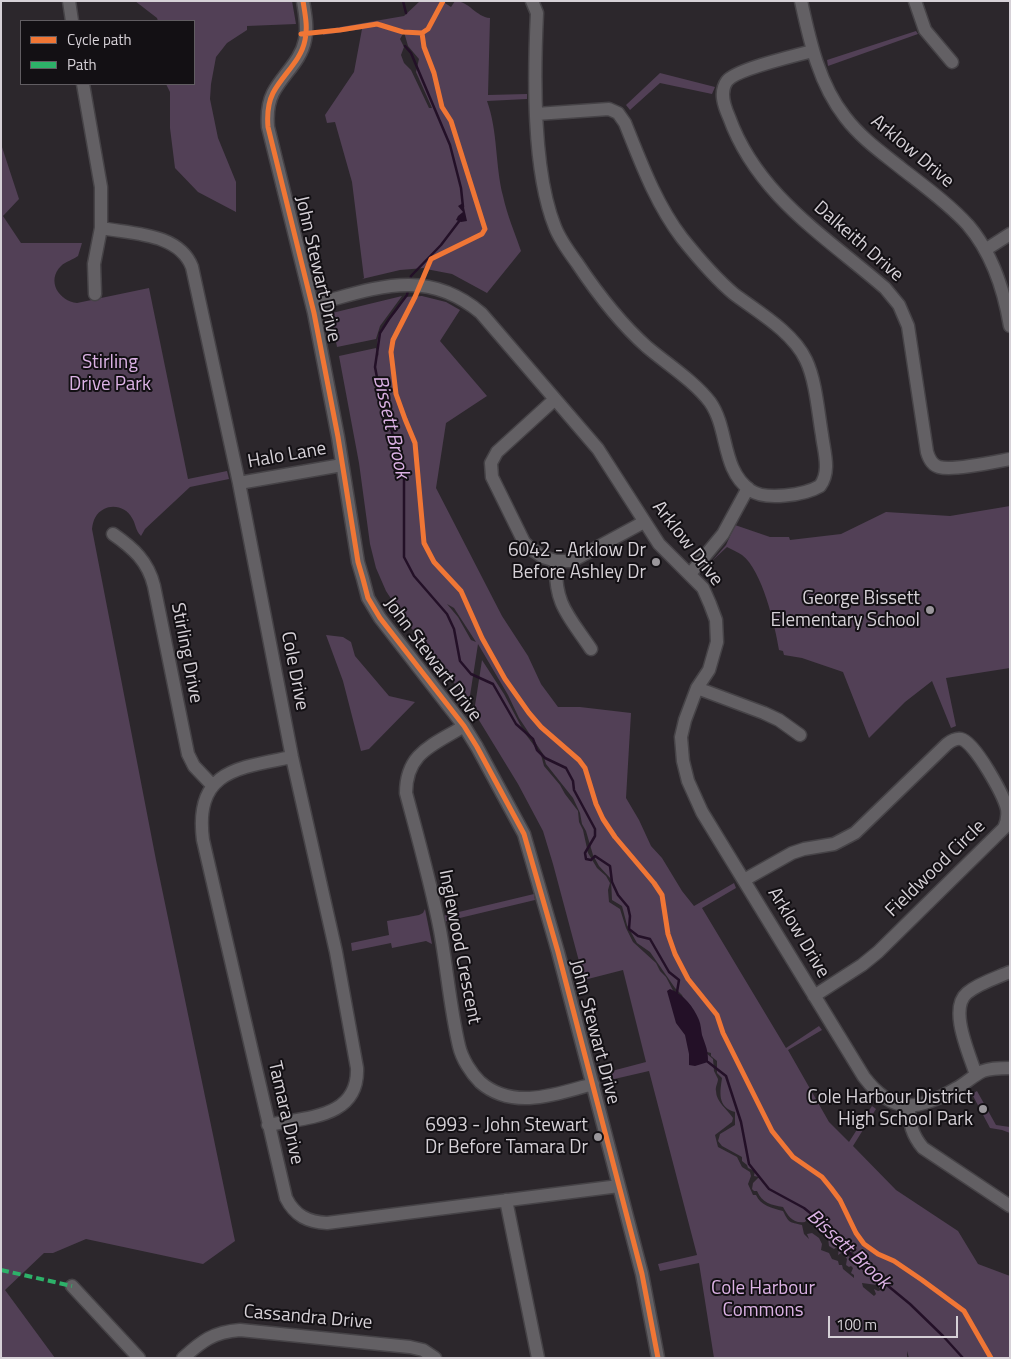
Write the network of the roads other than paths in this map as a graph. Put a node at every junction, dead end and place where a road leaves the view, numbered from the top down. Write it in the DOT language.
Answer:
graph roads {
  1 [pos="69,1"];
  2 [pos="303,1"];
  3 [pos="532,1"];
  4 [pos="801,1"];
  5 [pos="915,1"];
  6 [pos="72,20"];
  7 [pos="812,51"];
  8 [pos="952,62"];
  9 [pos="83,85"];
  10 [pos="536,114"];
  11 [pos="101,228"];
  12 [pos="1010,234"];
  13 [pos="985,250"];
  14 [pos="95,294"];
  15 [pos="312,305"];
  16 [pos="1010,326"];
  17 [pos="554,400"];
  18 [pos="1010,459"];
  19 [pos="342,465"];
  20 [pos="239,483"];
  21 [pos="748,488"];
  22 [pos="644,522"];
  23 [pos="113,534"];
  24 [pos="556,561"];
  25 [pos="690,574"];
  26 [pos="591,649"];
  27 [pos="697,688"];
  28 [pos="464,726"];
  29 [pos="800,735"];
  30 [pos="292,757"];
  31 [pos="213,786"];
  32 [pos="744,880"];
  33 [pos="1010,972"];
  34 [pos="814,996"];
  35 [pos="1010,1068"];
  36 [pos="976,1075"];
  37 [pos="593,1084"];
  38 [pos="909,1106"];
  39 [pos="268,1125"];
  40 [pos="618,1186"];
  41 [pos="506,1200"];
  42 [pos="1010,1206"];
  43 [pos="72,1286"];
  44 [pos="139,1358"];
  45 [pos="183,1358"];
  46 [pos="435,1358"];
  47 [pos="538,1358"];
  48 [pos="658,1358"];
  1 -- 6 [label="street"];
  2 -- 15 [label="street, John Stewart Drive"];
  3 -- 10 [label="street"];
  4 -- 7 [label="street, Arklow Drive"];
  5 -- 8 [label="street"];
  7 -- 13 [label="street, Arklow Drive"];
  7 -- 18 [label="street, Dalkeith Drive"];
  9 -- 11 [label="street"];
  10 -- 21 [label="street"];
  10 -- 21 [label="street"];
  11 -- 14 [label="street"];
  11 -- 20 [label="street, Cole Drive"];
  12 -- 13 [label="street"];
  13 -- 16 [label="street, Arklow Drive"];
  15 -- 17 [label="street, Arklow Drive"];
  15 -- 19 [label="street, John Stewart Drive"];
  17 -- 22 [label="street, Arklow Drive"];
  17 -- 24 [label="street"];
  19 -- 20 [label="street, Halo Lane"];
  19 -- 28 [label="street, John Stewart Drive"];
  20 -- 30 [label="street, Cole Drive"];
  21 -- 25 [label="street"];
  22 -- 24 [label="street"];
  22 -- 25 [label="street, Arklow Drive"];
  23 -- 31 [label="street, Stirling Drive"];
  24 -- 26 [label="street"];
  25 -- 27 [label="street, Arklow Drive"];
  27 -- 29 [label="street"];
  27 -- 32 [label="street, Arklow Drive"];
  28 -- 37 [label="street, John Stewart Drive"];
  28 -- 37 [label="street, Inglewood Crescent"];
  30 -- 31 [label="street, Tamara Drive"];
  30 -- 39 [label="street, Cole Drive"];
  31 -- 39 [label="street, Tamara Drive"];
  32 -- 34 [label="street, Arklow Drive"];
  32 -- 34 [label="street, Fieldwood Circle"];
  33 -- 36 [label="street"];
  34 -- 38 [label="street, Arklow Drive"];
  35 -- 36 [label="street"];
  36 -- 38 [label="street"];
  37 -- 40 [label="street, John Stewart Drive"];
  38 -- 42 [label="street"];
  39 -- 41 [label="street, Tamara Drive"];
  40 -- 41 [label="street, Tamara Drive"];
  40 -- 48 [label="street, John Stewart Drive"];
  41 -- 47 [label="street"];
  43 -- 44 [label="street"];
  45 -- 46 [label="street, Cassandra Drive"];
}
